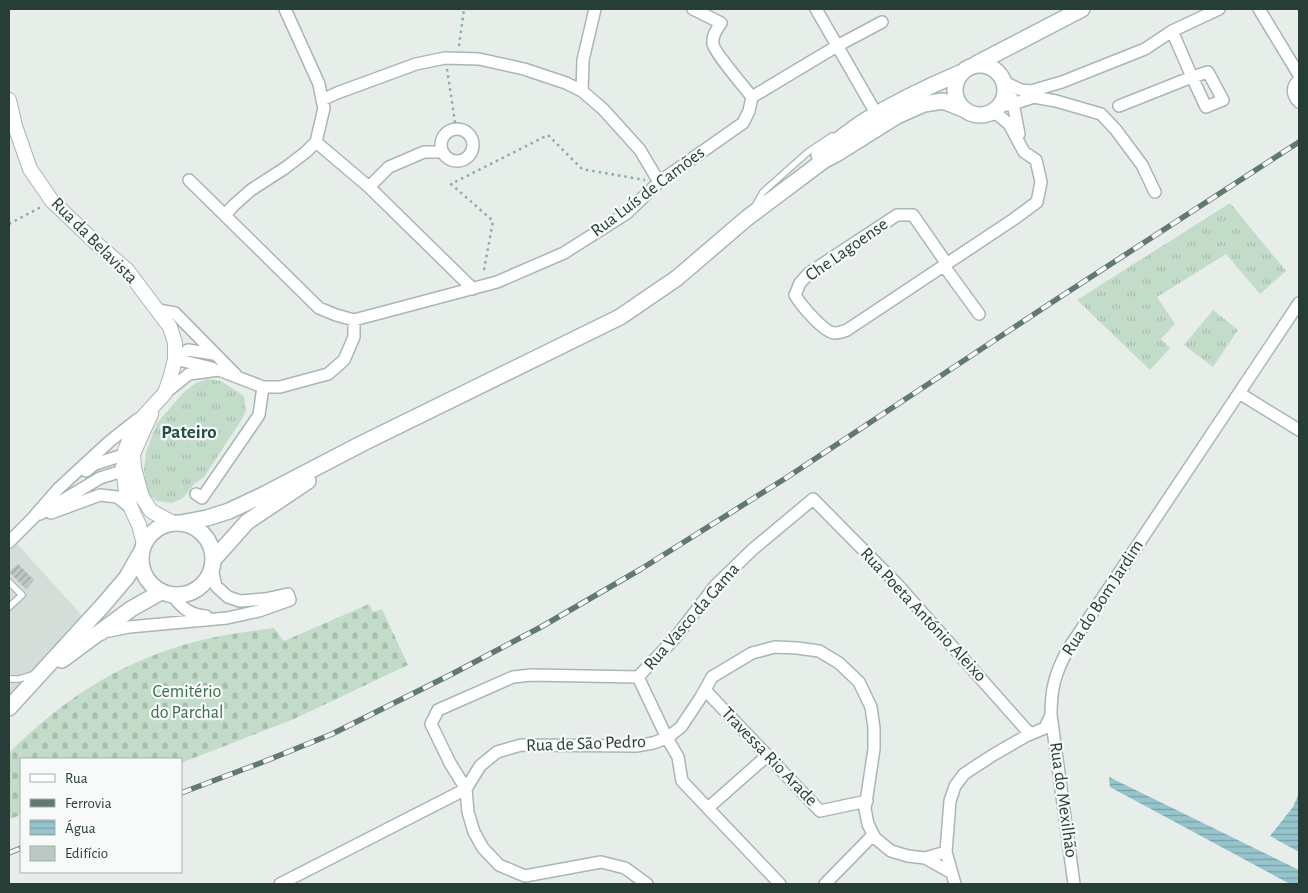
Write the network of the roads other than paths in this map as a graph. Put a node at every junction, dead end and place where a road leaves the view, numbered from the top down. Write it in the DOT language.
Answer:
graph roads {
  1 [pos="595,9"];
  2 [pos="694,9"];
  3 [pos="816,9"];
  4 [pos="1083,9"];
  5 [pos="1219,9"];
  6 [pos="1259,9"];
  7 [pos="287,11"];
  8 [pos="882,22"];
  9 [pos="1172,31"];
  10 [pos="837,46"];
  11 [pos="976,64"];
  12 [pos="960,73"];
  13 [pos="1299,75"];
  14 [pos="1299,80"];
  15 [pos="1005,81"];
  16 [pos="1062,82"];
  17 [pos="582,90"];
  18 [pos="1031,91"];
  19 [pos="752,97"];
  20 [pos="9,100"];
  21 [pos="322,100"];
  22 [pos="1056,101"];
  23 [pos="898,102"];
  24 [pos="1299,102"];
  25 [pos="1006,105"];
  26 [pos="1119,106"];
  27 [pos="873,108"];
  28 [pos="963,109"];
  29 [pos="983,115"];
  30 [pos="316,142"];
  31 [pos="442,152"];
  32 [pos="1036,160"];
  33 [pos="189,180"];
  34 [pos="659,182"];
  35 [pos="369,187"];
  36 [pos="1155,192"];
  37 [pos="226,215"];
  38 [pos="747,218"];
  39 [pos="946,265"];
  40 [pos="473,289"];
  41 [pos="1299,303"];
  42 [pos="158,310"];
  43 [pos="979,314"];
  44 [pos="354,320"];
  45 [pos="214,354"];
  46 [pos="175,359"];
  47 [pos="219,370"];
  48 [pos="241,379"];
  49 [pos="262,387"];
  50 [pos="164,392"];
  51 [pos="1239,393"];
  52 [pos="154,405"];
  53 [pos="1299,430"];
  54 [pos="363,443"];
  55 [pos="131,461"];
  56 [pos="196,494"];
  57 [pos="812,500"];
  58 [pos="131,508"];
  59 [pos="30,520"];
  60 [pos="177,523"];
  61 [pos="9,542"];
  62 [pos="142,549"];
  63 [pos="213,564"];
  64 [pos="9,582"];
  65 [pos="167,594"];
  66 [pos="9,607"];
  67 [pos="227,618"];
  68 [pos="42,672"];
  69 [pos="638,677"];
  70 [pos="9,679"];
  71 [pos="31,684"];
  72 [pos="705,690"];
  73 [pos="9,708"];
  74 [pos="1052,715"];
  75 [pos="1030,734"];
  76 [pos="667,738"];
  77 [pos="768,756"];
  78 [pos="466,789"];
  79 [pos="867,801"];
  80 [pos="708,808"];
  81 [pos="873,835"];
  82 [pos="946,852"];
  83 [pos="925,858"];
  84 [pos="954,879"];
  85 [pos="527,880"];
  86 [pos="280,884"];
  87 [pos="647,884"];
  88 [pos="780,884"];
  89 [pos="825,884"];
  90 [pos="1074,884"];
  1 -- 17 [label="street"];
  2 -- 19 [label="street"];
  3 -- 10 [label="street"];
  4 -- 11 [label="main road"];
  4 -- 15 [label="main road"];
  5 -- 9 [label="street"];
  6 -- 13 [label="street"];
  7 -- 21 [label="street"];
  8 -- 10 [label="street"];
  9 -- 16 [label="street"];
  9 -- 26 [label="street"];
  10 -- 19 [label="street"];
  10 -- 27 [label="street"];
  11 -- 12 [label="main road"];
  11 -- 15 [label="main road"];
  12 -- 23 [label="main road"];
  12 -- 28 [label="main road"];
  14 -- 24 [label="street"];
  15 -- 18 [label="street"];
  15 -- 25 [label="main road"];
  16 -- 18 [label="street"];
  16 -- 22 [label="street"];
  17 -- 21 [label="street"];
  17 -- 34 [label="street"];
  18 -- 22 [label="street"];
  19 -- 34 [label="street, Rua Luís de Camões"];
  20 -- 42 [label="street, Rua da Belavista"];
  21 -- 30 [label="street"];
  22 -- 25 [label="street"];
  22 -- 36 [label="street"];
  23 -- 27 [label="lane"];
  23 -- 38 [label="main road"];
  25 -- 29 [label="main road"];
  25 -- 32 [label="street"];
  27 -- 38 [label="lane"];
  28 -- 29 [label="main road"];
  28 -- 38 [label="main road"];
  29 -- 32 [label="street"];
  30 -- 35 [label="street"];
  30 -- 37 [label="street"];
  31 -- 35 [label="street"];
  32 -- 39 [label="street, Che Lagoense"];
  33 -- 37 [label="street"];
  34 -- 40 [label="street, Rua Luís de Camões"];
  35 -- 40 [label="street"];
  37 -- 44 [label="street"];
  38 -- 54 [label="main road"];
  39 -- 39 [label="street, Che Lagoense"];
  39 -- 43 [label="street, Che Lagoense"];
  40 -- 44 [label="street, Rua Luís de Camões"];
  41 -- 51 [label="street, Rua do Bom Jardim"];
  42 -- 45 [label="street"];
  42 -- 46 [label="street, Rua da Belavista"];
  44 -- 49 [label="street"];
  45 -- 46 [label="street"];
  45 -- 48 [label="street"];
  46 -- 47 [label="street"];
  46 -- 50 [label="street, Rua da Belavista"];
  47 -- 48 [label="street"];
  47 -- 50 [label="street"];
  48 -- 49 [label="street"];
  49 -- 56 [label="street"];
  50 -- 52 [label="street, Rua da Belavista"];
  51 -- 53 [label="street"];
  51 -- 74 [label="street, Rua do Bom Jardim"];
  52 -- 55 [label="street, Rua da Belavista"];
  52 -- 59 [label="street"];
  54 -- 60 [label="main road"];
  54 -- 63 [label="main road"];
  55 -- 58 [label="street"];
  55 -- 59 [label="street"];
  55 -- 60 [label="street"];
  57 -- 69 [label="street, Rua Vasco da Gama"];
  57 -- 75 [label="street, Rua Poeta António Aleixo"];
  58 -- 59 [label="street"];
  58 -- 62 [label="street"];
  59 -- 61 [label="street"];
  60 -- 62 [label="main road"];
  60 -- 63 [label="main road"];
  62 -- 65 [label="main road"];
  62 -- 68 [label="main road"];
  63 -- 65 [label="main road"];
  63 -- 67 [label="street"];
  64 -- 66 [label="lane"];
  65 -- 67 [label="street"];
  65 -- 71 [label="main road"];
  67 -- 71 [label="street"];
  68 -- 70 [label="lane"];
  68 -- 71 [label="main road"];
  69 -- 76 [label="street"];
  69 -- 78 [label="street, Rua Vasco da Gama"];
  71 -- 73 [label="main road"];
  72 -- 76 [label="street, Rua de São Pedro"];
  72 -- 77 [label="street, Travessa Rio Arade"];
  72 -- 79 [label="street, Rua de São Pedro"];
  74 -- 75 [label="street"];
  74 -- 90 [label="street, Rua do Mexilhão"];
  75 -- 82 [label="street"];
  76 -- 78 [label="street, Rua de São Pedro"];
  76 -- 80 [label="street"];
  77 -- 79 [label="street, Travessa Rio Arade"];
  77 -- 80 [label="street"];
  78 -- 85 [label="street"];
  78 -- 86 [label="street"];
  79 -- 81 [label="street, Rua de São Pedro"];
  80 -- 88 [label="street"];
  81 -- 83 [label="street"];
  81 -- 89 [label="street"];
  82 -- 83 [label="street"];
  82 -- 84 [label="street"];
  83 -- 84 [label="street"];
  85 -- 87 [label="street"];
}
